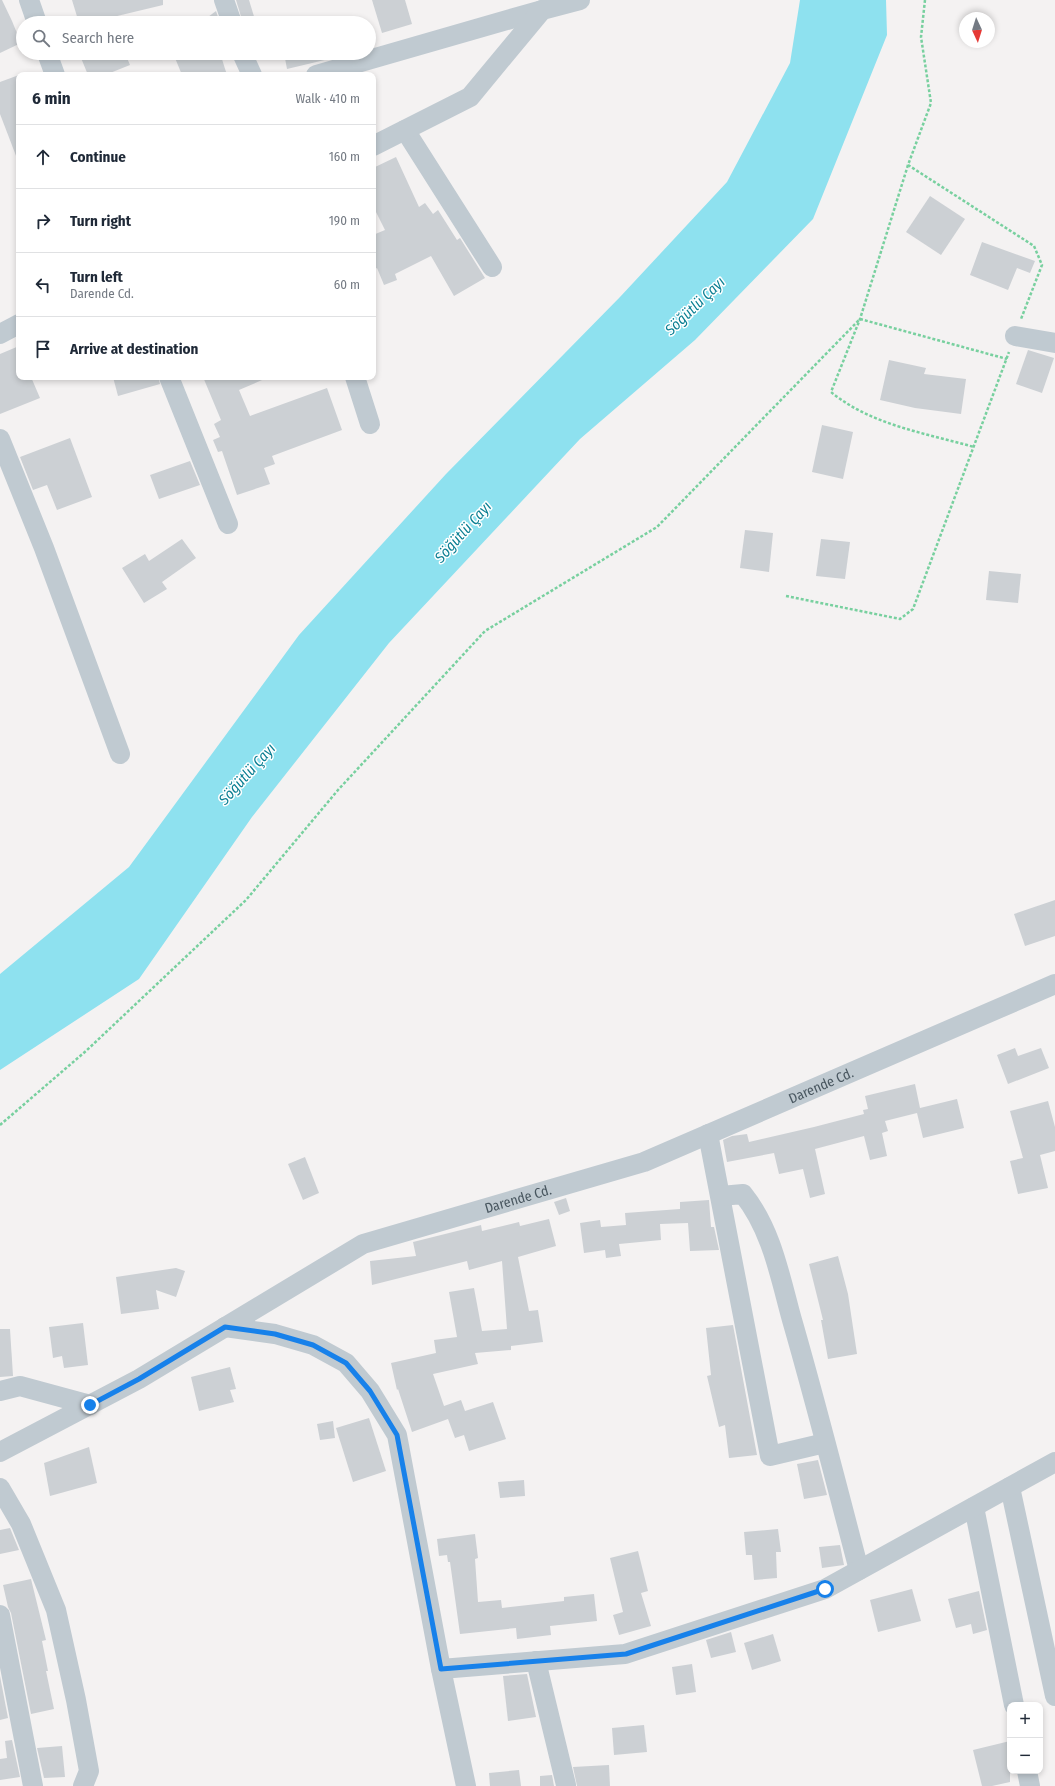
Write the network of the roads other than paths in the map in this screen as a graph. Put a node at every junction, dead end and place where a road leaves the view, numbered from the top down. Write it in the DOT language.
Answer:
graph roads {
  1 [pos="29,0"];
  2 [pos="224,0"];
  3 [pos="580,0"];
  4 [pos="542,10"];
  5 [pos="35,16"];
  6 [pos="230,16"];
  7 [pos="376,58"];
  8 [pos="50,60"];
  9 [pos="245,60"];
  10 [pos="368,60"];
  11 [pos="54,72"];
  12 [pos="251,72"];
  13 [pos="326,72"];
  14 [pos="405,130"];
  15 [pos="376,144"];
  16 [pos="492,267"];
  17 [pos="16,326"];
  18 [pos="0,334"];
  19 [pos="1015,336"];
  20 [pos="1055,343"];
  21 [pos="169,380"];
  22 [pos="356,380"];
  23 [pos="370,424"];
  24 [pos="0,440"];
  25 [pos="228,524"];
  26 [pos="120,754"];
  27 [pos="1055,984"];
  28 [pos="708,1134"];
  29 [pos="721,1196"];
  30 [pos="225,1327"];
  31 [pos="0,1391"];
  32 [pos="90,1405"];
  33 [pos="826,1444"];
  34 [pos="0,1452"];
  35 [pos="1055,1462"];
  36 [pos="1010,1487"];
  37 [pos="0,1488"];
  38 [pos="974,1507"];
  39 [pos="859,1570"];
  40 [pos="0,1615"];
  41 [pos="536,1661"];
  42 [pos="441,1669"];
  43 [pos="1055,1696"];
  44 [pos="1013,1702"];
  45 [pos="1028,1774"];
  46 [pos="566,1785"];
  47 [pos="33,1786"];
  48 [pos="83,1786"];
  49 [pos="466,1786"];
  50 [pos="1030,1786"];
  1 -- 5 [label="street"];
  2 -- 6 [label="street"];
  3 -- 4 [label="street"];
  4 -- 7 [label="street"];
  4 -- 14 [label="street"];
  8 -- 11 [label="street"];
  9 -- 12 [label="street"];
  10 -- 13 [label="street"];
  14 -- 15 [label="street"];
  14 -- 16 [label="street"];
  17 -- 18 [label="street"];
  19 -- 20 [label="street"];
  21 -- 25 [label="street"];
  22 -- 23 [label="street"];
  24 -- 26 [label="street"];
  27 -- 28 [label="street, Darende Cd."];
  28 -- 29 [label="street"];
  28 -- 30 [label="street, Darende Cd."];
  29 -- 33 [label="street"];
  29 -- 33 [label="street"];
  30 -- 32 [label="street, Darende Cd."];
  30 -- 42 [label="street"];
  31 -- 32 [label="street"];
  32 -- 34 [label="street, Darende Cd."];
  33 -- 39 [label="street"];
  35 -- 36 [label="street"];
  36 -- 38 [label="street"];
  36 -- 43 [label="street"];
  37 -- 48 [label="street"];
  38 -- 39 [label="street"];
  38 -- 44 [label="street"];
  39 -- 41 [label="street"];
  40 -- 47 [label="street"];
  41 -- 42 [label="street"];
  41 -- 46 [label="street"];
  42 -- 49 [label="street"];
  45 -- 50 [label="street"];
}
